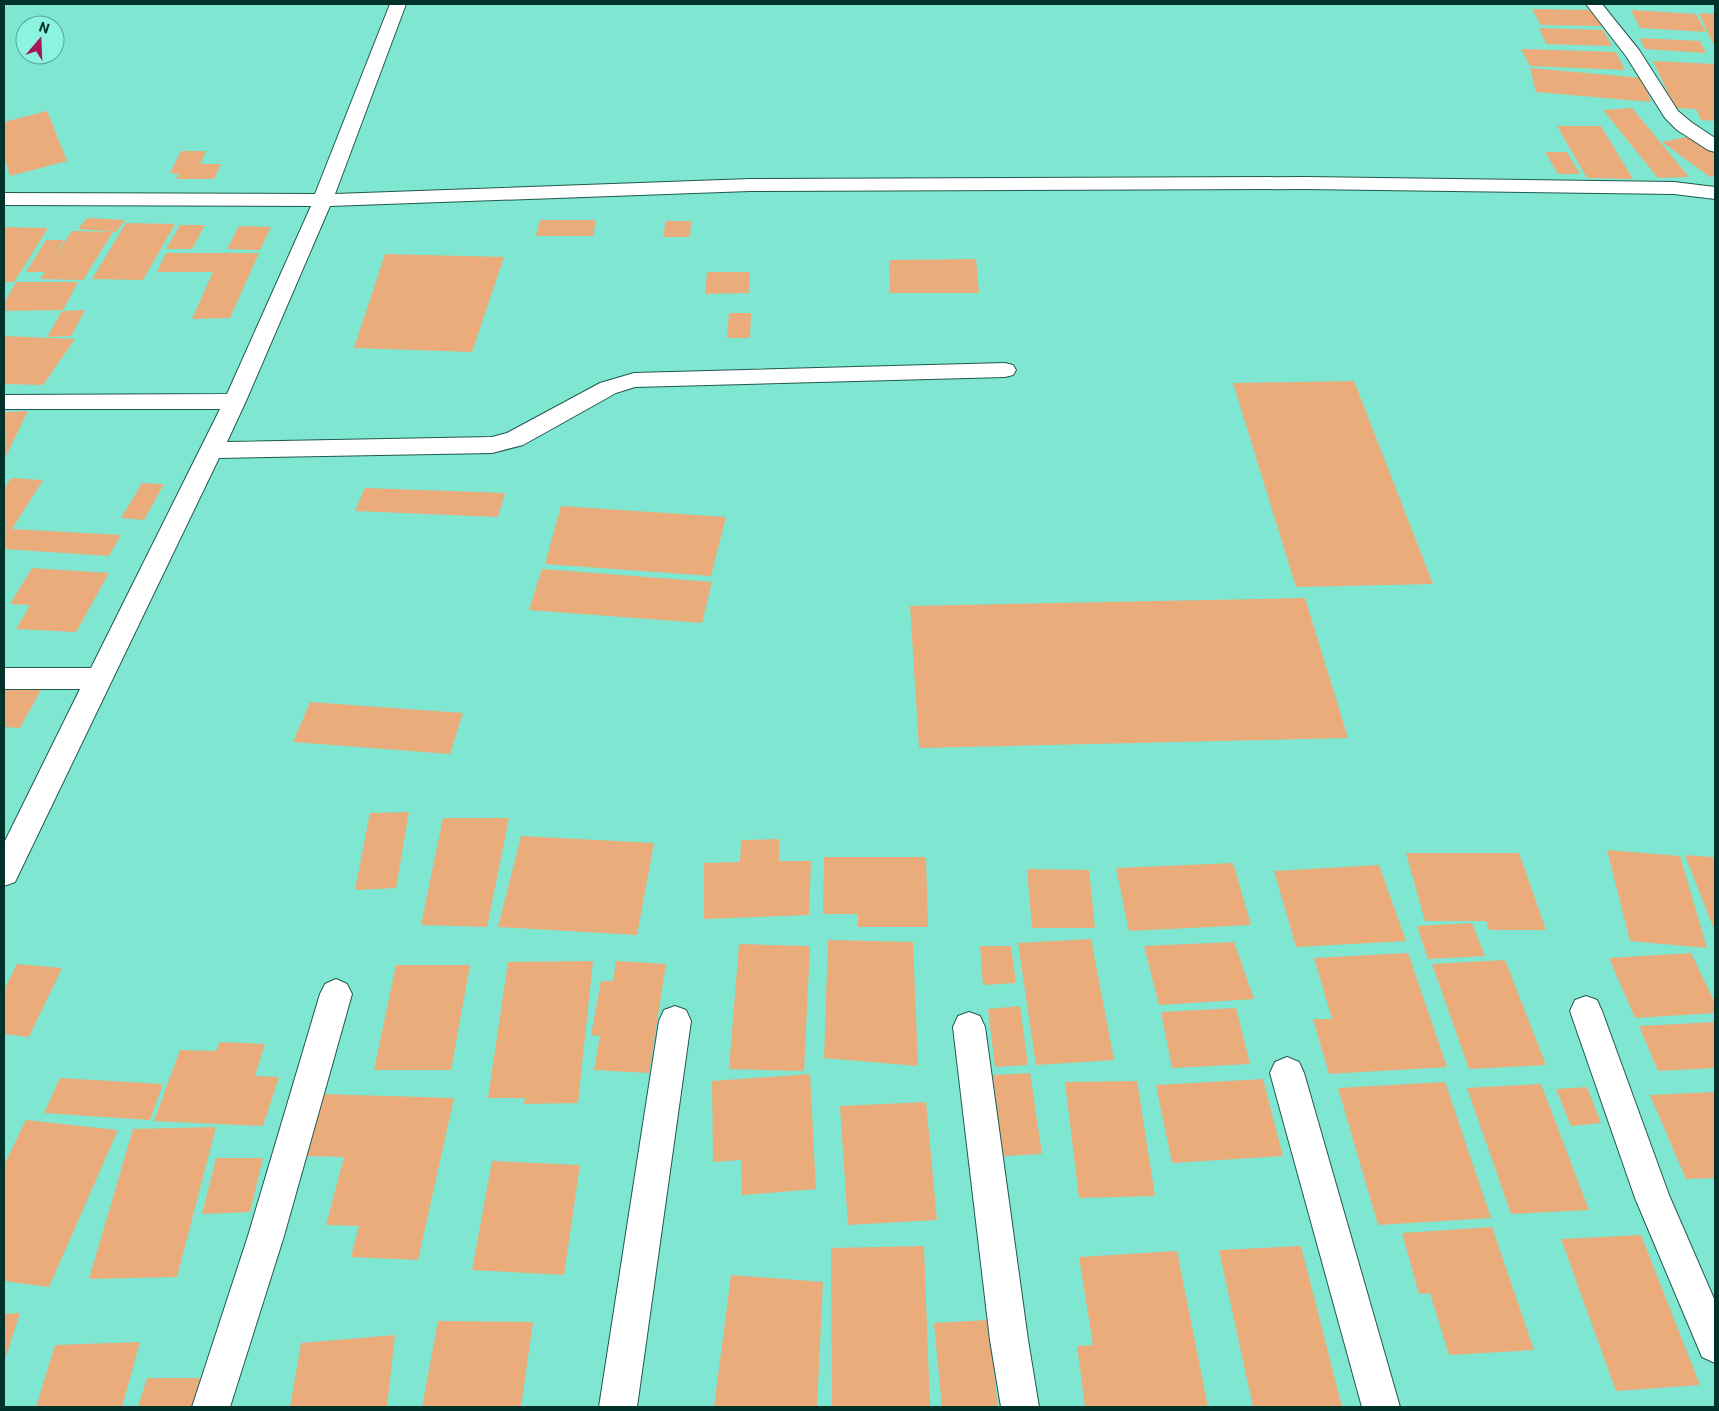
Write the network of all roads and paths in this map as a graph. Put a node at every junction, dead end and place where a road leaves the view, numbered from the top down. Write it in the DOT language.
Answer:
graph roads {
  1 [pos="398,4"];
  2 [pos="1594,4"];
  3 [pos="1715,146"];
  4 [pos="1715,193"];
  5 [pos="4,199"];
  6 [pos="323,200"];
  7 [pos="1005,370"];
  8 [pos="235,401"];
  9 [pos="4,402"];
  10 [pos="212,450"];
  11 [pos="4,678"];
  12 [pos="99,678"];
  13 [pos="4,873"];
  14 [pos="336,994"];
  15 [pos="1586,1011"];
  16 [pos="675,1020"];
  17 [pos="969,1027"];
  18 [pos="1287,1073"];
  19 [pos="1715,1344"];
  20 [pos="211,1407"];
  21 [pos="618,1407"];
  22 [pos="1020,1407"];
  23 [pos="1381,1407"];
  1 -- 6 [label="street"];
  2 -- 3 [label="street"];
  4 -- 6 [label="street"];
  5 -- 6 [label="street"];
  6 -- 8 [label="street"];
  7 -- 10 [label="street"];
  8 -- 9 [label="street"];
  8 -- 10 [label="street"];
  10 -- 12 [label="street"];
  11 -- 12 [label="street"];
  12 -- 13 [label="street"];
  14 -- 20 [label="street"];
  15 -- 19 [label="street"];
  16 -- 21 [label="street"];
  17 -- 22 [label="street"];
  18 -- 23 [label="street"];
}
